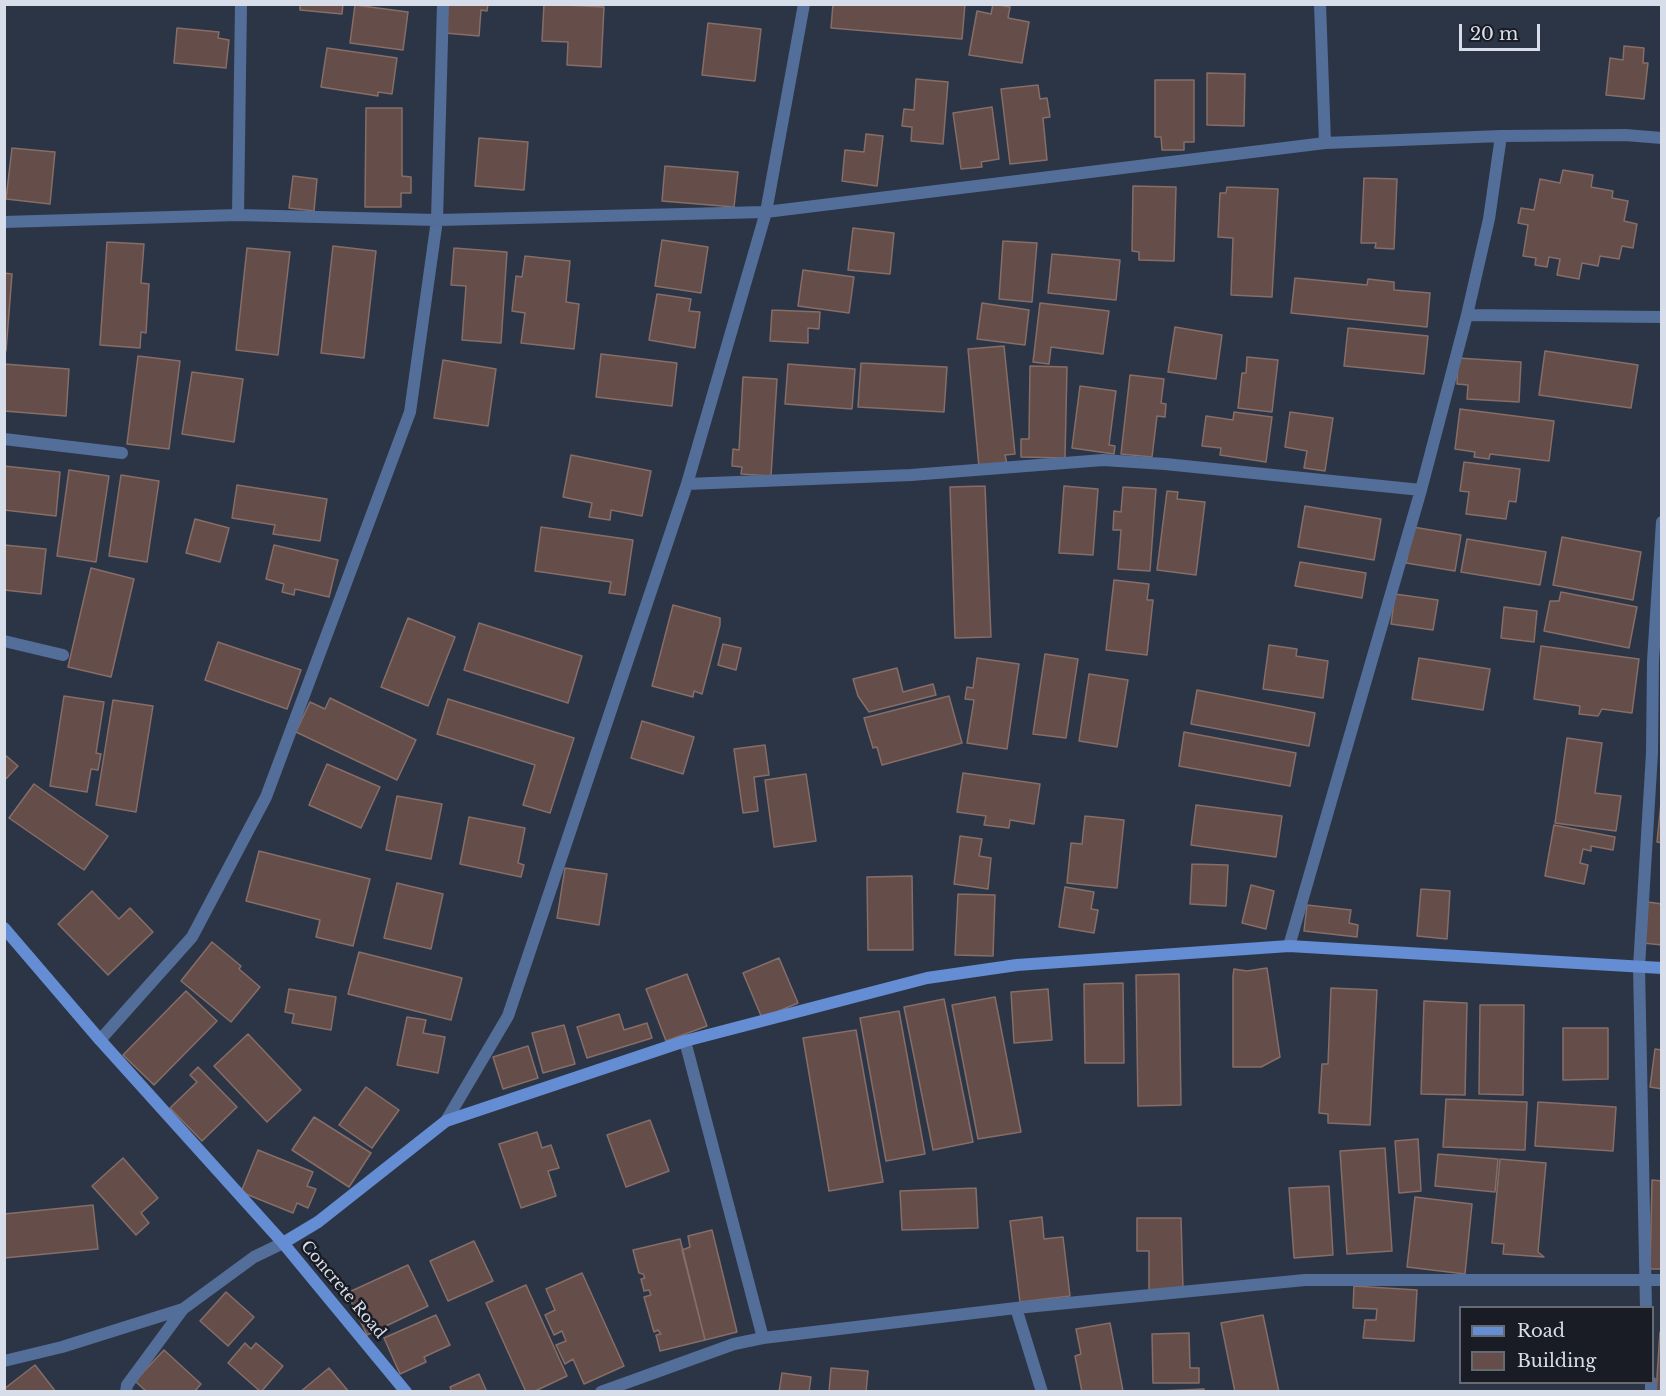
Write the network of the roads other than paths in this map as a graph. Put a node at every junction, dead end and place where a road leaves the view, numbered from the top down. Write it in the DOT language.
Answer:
graph roads {
  1 [pos="241,4"];
  2 [pos="443,4"];
  3 [pos="804,4"];
  4 [pos="1320,4"];
  5 [pos="1501,136"];
  6 [pos="1662,138"];
  7 [pos="1325,143"];
  8 [pos="766,212"];
  9 [pos="238,215"];
  10 [pos="437,220"];
  11 [pos="4,222"];
  12 [pos="1467,315"];
  13 [pos="1662,318"];
  14 [pos="4,439"];
  15 [pos="122,453"];
  16 [pos="687,484"];
  17 [pos="1421,490"];
  18 [pos="1662,522"];
  19 [pos="4,641"];
  20 [pos="63,655"];
  21 [pos="4,928"];
  22 [pos="1289,946"];
  23 [pos="1639,967"];
  24 [pos="1662,968"];
  25 [pos="100,1040"];
  26 [pos="685,1041"];
  27 [pos="446,1121"];
  28 [pos="283,1243"];
  29 [pos="1645,1280"];
  30 [pos="1662,1280"];
  31 [pos="1646,1306"];
  32 [pos="1016,1308"];
  33 [pos="183,1309"];
  34 [pos="763,1338"];
  35 [pos="4,1361"];
  36 [pos="126,1392"];
  37 [pos="406,1392"];
  38 [pos="601,1392"];
  39 [pos="1042,1392"];
  1 -- 9 [label="street"];
  2 -- 10 [label="street"];
  3 -- 8 [label="street"];
  4 -- 7 [label="street"];
  5 -- 6 [label="street"];
  5 -- 7 [label="street"];
  5 -- 12 [label="street"];
  7 -- 8 [label="street"];
  8 -- 10 [label="street"];
  8 -- 16 [label="street"];
  9 -- 10 [label="street"];
  9 -- 11 [label="street"];
  10 -- 25 [label="street"];
  12 -- 13 [label="street"];
  12 -- 17 [label="street"];
  14 -- 15 [label="street"];
  16 -- 17 [label="street"];
  16 -- 27 [label="street"];
  17 -- 22 [label="street"];
  18 -- 23 [label="street"];
  19 -- 20 [label="street"];
  21 -- 25 [label="street, Concrete Road"];
  22 -- 23 [label="street"];
  22 -- 26 [label="street"];
  23 -- 24 [label="street"];
  23 -- 29 [label="street"];
  25 -- 28 [label="street, Concrete Road"];
  26 -- 27 [label="street"];
  26 -- 34 [label="street"];
  27 -- 28 [label="street"];
  28 -- 33 [label="street"];
  28 -- 37 [label="street, Concrete Road"];
  29 -- 30 [label="street"];
  29 -- 31 [label="street"];
  29 -- 32 [label="street"];
  32 -- 34 [label="street"];
  32 -- 39 [label="street"];
  33 -- 35 [label="street"];
  33 -- 36 [label="street"];
  34 -- 38 [label="street"];
}
